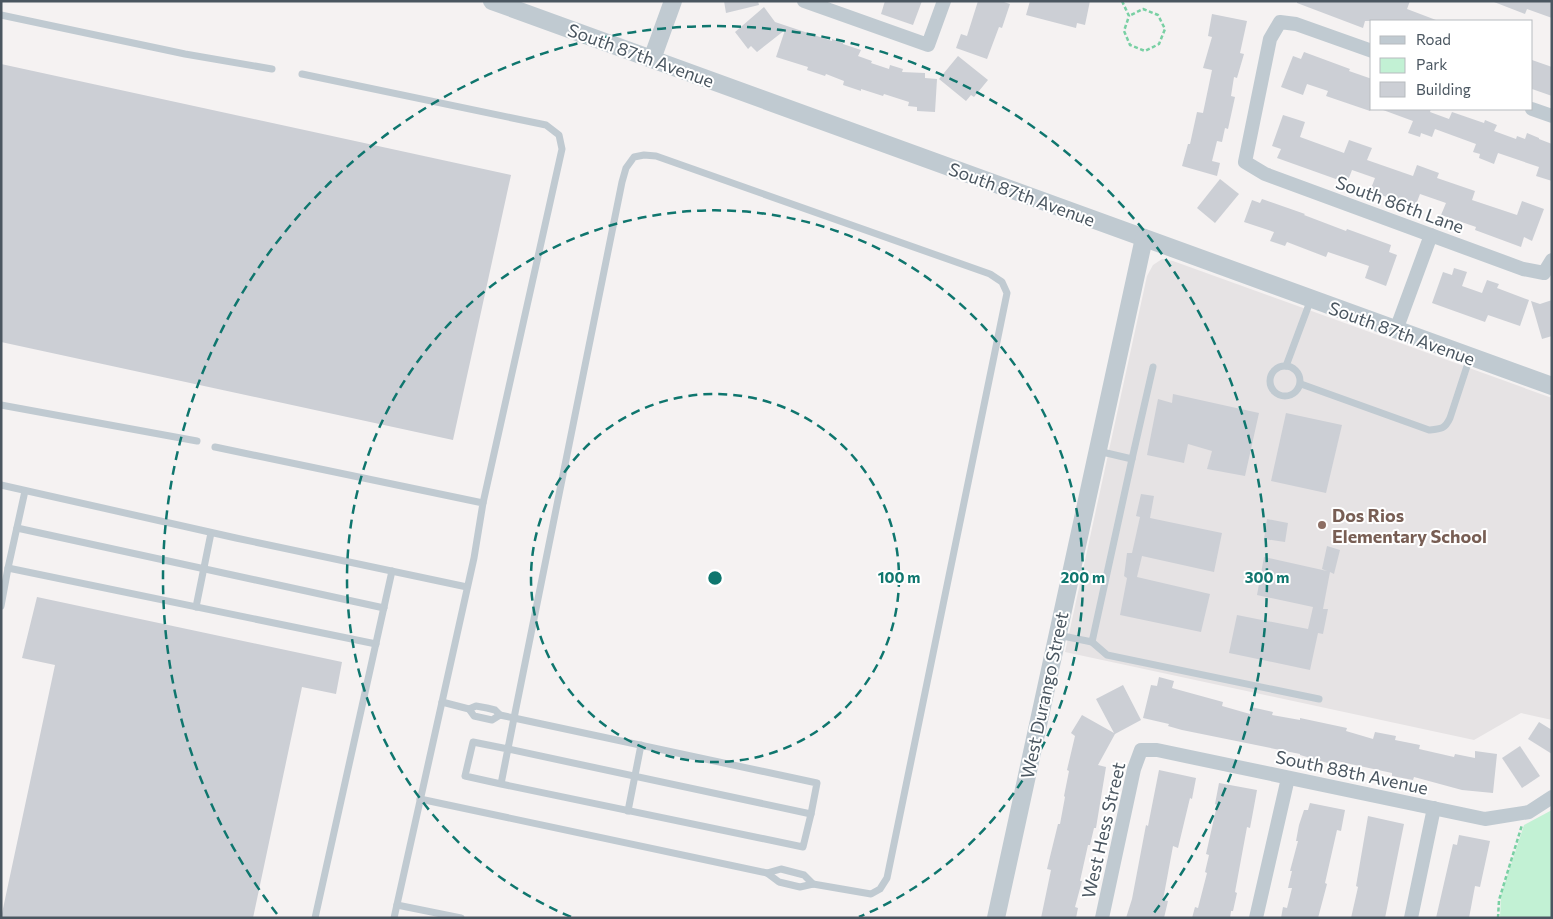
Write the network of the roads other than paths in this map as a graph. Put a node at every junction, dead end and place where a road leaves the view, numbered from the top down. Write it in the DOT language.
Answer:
graph roads {
  1 [pos="492,1"];
  2 [pos="673,1"];
  3 [pos="804,1"];
  4 [pos="944,1"];
  5 [pos="1,15"];
  6 [pos="1370,50"];
  7 [pos="652,59"];
  8 [pos="272,69"];
  9 [pos="302,74"];
  10 [pos="1533,109"];
  11 [pos="1552,116"];
  12 [pos="1431,235"];
  13 [pos="1144,238"];
  14 [pos="1552,260"];
  15 [pos="1311,299"];
  16 [pos="1396,330"];
  17 [pos="1470,357"];
  18 [pos="1286,366"];
  19 [pos="1153,367"];
  20 [pos="1300,384"];
  21 [pos="1552,386"];
  22 [pos="1,405"];
  23 [pos="197,441"];
  24 [pos="215,447"];
  25 [pos="1097,451"];
  26 [pos="1132,459"];
  27 [pos="1,486"];
  28 [pos="25,491"];
  29 [pos="483,503"];
  30 [pos="17,528"];
  31 [pos="211,533"];
  32 [pos="8,568"];
  33 [pos="203,569"];
  34 [pos="392,571"];
  35 [pos="467,587"];
  36 [pos="1,606"];
  37 [pos="196,607"];
  38 [pos="384,608"];
  39 [pos="1058,634"];
  40 [pos="1092,642"];
  41 [pos="376,644"];
  42 [pos="1319,699"];
  43 [pos="442,702"];
  44 [pos="514,718"];
  45 [pos="642,745"];
  46 [pos="508,749"];
  47 [pos="1141,750"];
  48 [pos="635,776"];
  49 [pos="1288,778"];
  50 [pos="501,784"];
  51 [pos="1552,797"];
  52 [pos="420,800"];
  53 [pos="1434,808"];
  54 [pos="628,811"];
  55 [pos="811,814"];
  56 [pos="767,873"];
  57 [pos="813,884"];
  58 [pos="397,905"];
  59 [pos="315,918"];
  60 [pos="394,918"];
  61 [pos="461,918"];
  62 [pos="996,918"];
  63 [pos="1102,918"];
  64 [pos="1256,918"];
  65 [pos="1410,918"];
  1 -- 7 [label="street, South 87th Avenue"];
  2 -- 7 [label="street"];
  3 -- 4 [label="street"];
  5 -- 8 [label="lane"];
  6 -- 12 [label="street, South 86th Lane"];
  7 -- 13 [label="street, South 87th Avenue"];
  9 -- 29 [label="lane"];
  10 -- 11 [label="street"];
  12 -- 14 [label="street, South 86th Lane"];
  12 -- 16 [label="street"];
  13 -- 15 [label="street, South 87th Avenue"];
  13 -- 25 [label="street, West Durango Street"];
  15 -- 16 [label="street, South 87th Avenue"];
  15 -- 18 [label="lane"];
  16 -- 17 [label="street, South 87th Avenue"];
  17 -- 20 [label="lane"];
  17 -- 21 [label="street, South 87th Avenue"];
  18 -- 20 [label="lane"];
  18 -- 20 [label="lane"];
  19 -- 26 [label="lane"];
  22 -- 23 [label="lane"];
  24 -- 29 [label="lane"];
  25 -- 26 [label="lane"];
  25 -- 39 [label="street, West Durango Street"];
  26 -- 40 [label="lane"];
  27 -- 28 [label="lane"];
  28 -- 30 [label="lane"];
  28 -- 31 [label="lane"];
  29 -- 35 [label="lane"];
  30 -- 32 [label="lane"];
  30 -- 33 [label="lane"];
  31 -- 33 [label="lane"];
  31 -- 34 [label="lane"];
  32 -- 36 [label="lane"];
  32 -- 37 [label="lane"];
  33 -- 37 [label="lane"];
  33 -- 38 [label="lane"];
  34 -- 35 [label="lane"];
  34 -- 38 [label="lane"];
  35 -- 43 [label="lane"];
  37 -- 41 [label="lane"];
  38 -- 41 [label="lane"];
  39 -- 40 [label="lane"];
  39 -- 62 [label="street, West Durango Street"];
  40 -- 42 [label="lane"];
  41 -- 59 [label="lane"];
  43 -- 44 [label="lane"];
  43 -- 52 [label="lane"];
  44 -- 45 [label="lane"];
  44 -- 46 [label="lane"];
  44 -- 57 [label="lane"];
  45 -- 48 [label="lane"];
  45 -- 55 [label="lane"];
  46 -- 48 [label="lane"];
  46 -- 50 [label="lane"];
  46 -- 50 [label="lane"];
  47 -- 49 [label="street, South 88th Avenue"];
  47 -- 63 [label="street, West Hess Street"];
  48 -- 54 [label="lane"];
  48 -- 55 [label="lane"];
  49 -- 53 [label="street, South 88th Avenue"];
  49 -- 64 [label="street"];
  50 -- 54 [label="lane"];
  51 -- 53 [label="street, South 88th Avenue"];
  52 -- 56 [label="lane"];
  52 -- 58 [label="lane"];
  53 -- 65 [label="street"];
  54 -- 55 [label="lane"];
  56 -- 57 [label="lane"];
  56 -- 57 [label="lane"];
  58 -- 60 [label="lane"];
  58 -- 61 [label="lane"];
}
